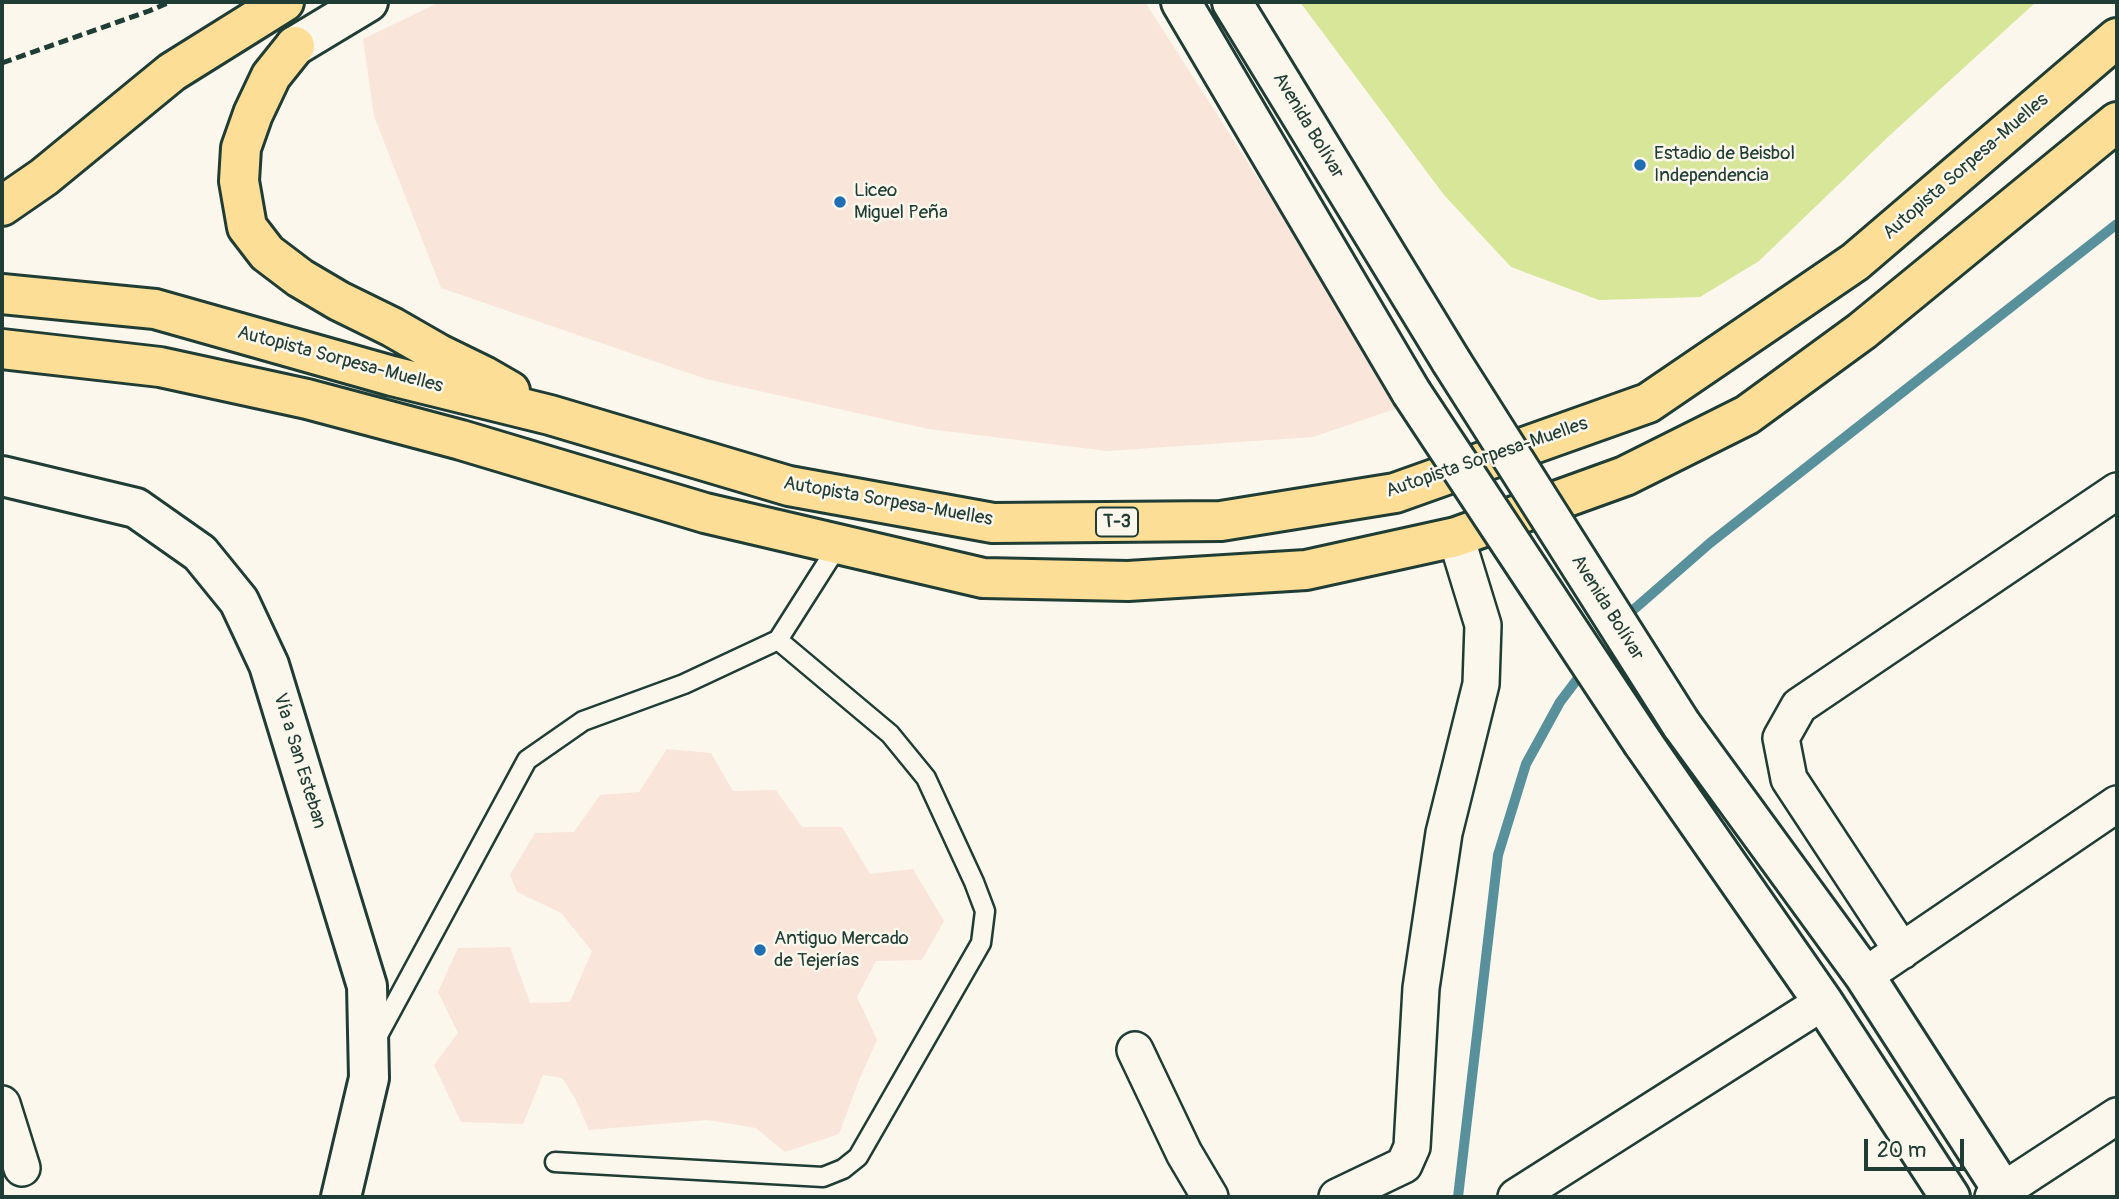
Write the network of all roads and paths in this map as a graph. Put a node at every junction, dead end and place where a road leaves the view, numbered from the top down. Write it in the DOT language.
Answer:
graph roads {
  1 [pos="284,2"];
  2 [pos="368,2"];
  3 [pos="1181,2"];
  4 [pos="1232,2"];
  5 [pos="2117,38"];
  6 [pos="295,46"];
  7 [pos="2117,122"];
  8 [pos="2,206"];
  9 [pos="2,295"];
  10 [pos="2,349"];
  11 [pos="550,415"];
  12 [pos="2,476"];
  13 [pos="2117,491"];
  14 [pos="1456,537"];
  15 [pos="839,544"];
  16 [pos="778,640"];
  17 [pos="2117,804"];
  18 [pos="1902,951"];
  19 [pos="1864,975"];
  20 [pos="1823,1002"];
  21 [pos="1135,1050"];
  22 [pos="369,1053"];
  23 [pos="2,1104"];
  24 [pos="2117,1116"];
  25 [pos="555,1162"];
  26 [pos="22,1168"];
  27 [pos="2001,1195"];
  28 [pos="345,1196"];
  29 [pos="1210,1197"];
  30 [pos="1337,1197"];
  31 [pos="1516,1197"];
  32 [pos="1950,1197"];
  1 -- 8 [label="main road"];
  2 -- 6 [label="street"];
  3 -- 20 [label="street, bridge"];
  4 -- 19 [label="street, Avenida Bolívar, bridge"];
  5 -- 11 [label="main road, Autopista Sorpesa-Muelles / T-3"];
  6 -- 11 [label="main road"];
  7 -- 14 [label="main road"];
  9 -- 11 [label="main road, Autopista Sorpesa-Muelles / T-3"];
  10 -- 15 [label="main road"];
  12 -- 22 [label="street, Vía a San Esteban"];
  13 -- 18 [label="street"];
  14 -- 15 [label="main road"];
  14 -- 30 [label="street"];
  15 -- 16 [label="lane"];
  16 -- 22 [label="lane"];
  16 -- 25 [label="lane"];
  17 -- 18 [label="street"];
  18 -- 19 [label="street"];
  19 -- 27 [label="street, Avenida Bolívar"];
  20 -- 31 [label="street"];
  20 -- 32 [label="street"];
  21 -- 29 [label="street"];
  22 -- 28 [label="street, Vía a San Esteban"];
  23 -- 26 [label="street"];
  24 -- 27 [label="street"];
}
